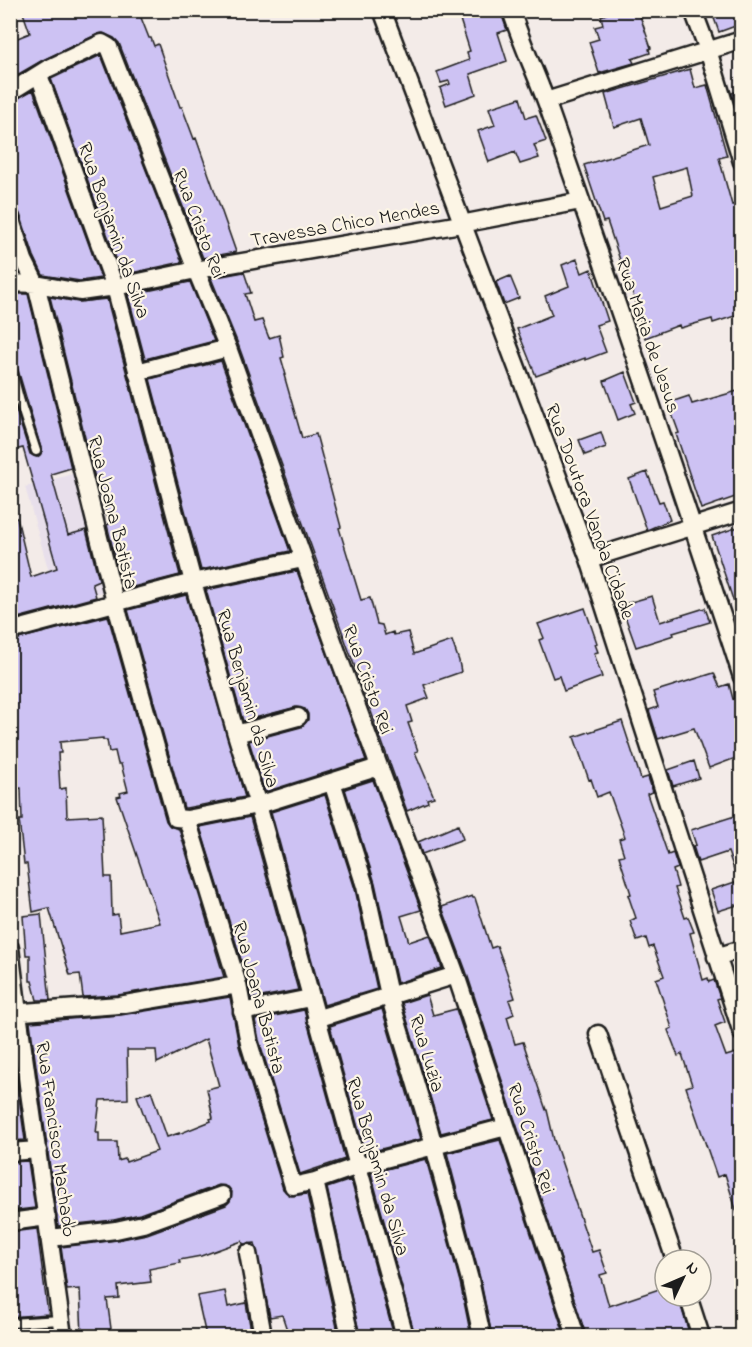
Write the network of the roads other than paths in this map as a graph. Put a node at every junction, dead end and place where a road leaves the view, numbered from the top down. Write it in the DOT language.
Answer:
graph roads {
  1 [pos="382,10"];
  2 [pos="511,10"];
  3 [pos="693,10"];
  4 [pos="741,40"];
  5 [pos="708,50"];
  6 [pos="39,75"];
  7 [pos="10,92"];
  8 [pos="546,101"];
  9 [pos="741,162"];
  10 [pos="581,201"];
  11 [pos="10,217"];
  12 [pos="461,224"];
  13 [pos="196,270"];
  14 [pos="10,283"];
  15 [pos="36,284"];
  16 [pos="115,287"];
  17 [pos="228,348"];
  18 [pos="10,365"];
  19 [pos="138,372"];
  20 [pos="36,451"];
  21 [pos="741,511"];
  22 [pos="693,526"];
  23 [pos="303,559"];
  24 [pos="589,559"];
  25 [pos="194,582"];
  26 [pos="115,602"];
  27 [pos="10,631"];
  28 [pos="741,677"];
  29 [pos="298,717"];
  30 [pos="236,734"];
  31 [pos="379,767"];
  32 [pos="332,782"];
  33 [pos="258,805"];
  34 [pos="182,819"];
  35 [pos="10,948"];
  36 [pos="741,949"];
  37 [pos="716,957"];
  38 [pos="456,975"];
  39 [pos="238,985"];
  40 [pos="389,995"];
  41 [pos="310,998"];
  42 [pos="242,1012"];
  43 [pos="14,1013"];
  44 [pos="316,1019"];
  45 [pos="741,1033"];
  46 [pos="598,1034"];
  47 [pos="506,1127"];
  48 [pos="433,1146"];
  49 [pos="38,1150"];
  50 [pos="10,1152"];
  51 [pos="358,1167"];
  52 [pos="315,1181"];
  53 [pos="222,1195"];
  54 [pos="47,1217"];
  55 [pos="10,1222"];
  56 [pos="50,1238"];
  57 [pos="671,1248"];
  58 [pos="248,1252"];
  59 [pos="692,1308"];
  60 [pos="10,1323"];
  61 [pos="62,1328"];
  62 [pos="263,1336"];
  63 [pos="350,1336"];
  64 [pos="405,1336"];
  65 [pos="482,1336"];
  66 [pos="576,1336"];
  67 [pos="701,1336"];
  1 -- 12 [label="street, Rua Doutora Vanda Cidade"];
  2 -- 8 [label="street, Rua Maria de Jesus"];
  3 -- 5 [label="street"];
  4 -- 5 [label="street"];
  5 -- 8 [label="street"];
  5 -- 9 [label="street"];
  6 -- 7 [label="street"];
  6 -- 13 [label="street, Rua Cristo Rei"];
  6 -- 16 [label="street, Rua Benjamin da Silva"];
  8 -- 10 [label="street, Rua Maria de Jesus"];
  10 -- 12 [label="street, Travessa Chico Mendes"];
  10 -- 22 [label="street, Rua Maria de Jesus"];
  11 -- 15 [label="street, Rua Joana Batista"];
  12 -- 13 [label="street, Travessa Chico Mendes"];
  12 -- 24 [label="street, Rua Doutora Vanda Cidade"];
  13 -- 16 [label="street, Travessa Chico Mendes"];
  13 -- 17 [label="street, Rua Cristo Rei"];
  14 -- 15 [label="street, Travessa Chico Mendes"];
  15 -- 16 [label="street, Travessa Chico Mendes"];
  15 -- 26 [label="street, Rua Joana Batista"];
  16 -- 19 [label="street, Rua Benjamin da Silva"];
  17 -- 19 [label="street"];
  17 -- 23 [label="street, Rua Cristo Rei"];
  18 -- 20 [label="lane"];
  19 -- 25 [label="street, Rua Benjamin da Silva"];
  21 -- 22 [label="street"];
  22 -- 24 [label="street"];
  22 -- 28 [label="street, Rua Maria de Jesus"];
  23 -- 25 [label="street"];
  23 -- 31 [label="street, Rua Cristo Rei"];
  24 -- 37 [label="street, Rua Doutora Vanda Cidade"];
  25 -- 26 [label="street"];
  25 -- 30 [label="street, Rua Benjamin da Silva"];
  26 -- 27 [label="street"];
  26 -- 34 [label="street, Rua Joana Batista"];
  29 -- 30 [label="street"];
  30 -- 33 [label="street, Rua Benjamin da Silva"];
  31 -- 32 [label="street"];
  31 -- 38 [label="street, Rua Cristo Rei"];
  32 -- 33 [label="street"];
  32 -- 40 [label="street, Rua Luzia"];
  33 -- 34 [label="street"];
  33 -- 41 [label="street, Rua Benjamin da Silva"];
  34 -- 39 [label="street, Rua Joana Batista"];
  35 -- 43 [label="street, Rua Francisco Machado"];
  36 -- 37 [label="street"];
  37 -- 45 [label="street, Rua Doutora Vanda Cidade"];
  38 -- 40 [label="street"];
  38 -- 47 [label="street, Rua Cristo Rei"];
  39 -- 42 [label="street, Rua Joana Batista"];
  39 -- 43 [label="street"];
  40 -- 44 [label="street"];
  40 -- 48 [label="street, Rua Luzia"];
  41 -- 42 [label="street"];
  41 -- 44 [label="street, Rua Benjamin da Silva"];
  42 -- 52 [label="street, Rua Joana Batista"];
  43 -- 49 [label="street, Rua Francisco Machado"];
  44 -- 51 [label="street, Rua Benjamin da Silva"];
  46 -- 57 [label="street"];
  47 -- 48 [label="street"];
  47 -- 66 [label="street, Rua Cristo Rei"];
  48 -- 51 [label="street"];
  48 -- 65 [label="street, Rua Luzia"];
  49 -- 50 [label="street"];
  49 -- 54 [label="street, Rua Francisco Machado"];
  51 -- 52 [label="street"];
  51 -- 64 [label="street, Rua Benjamin da Silva"];
  52 -- 63 [label="street"];
  53 -- 56 [label="street"];
  54 -- 55 [label="street"];
  54 -- 56 [label="street, Rua Francisco Machado"];
  56 -- 61 [label="street, Rua Francisco Machado"];
  58 -- 62 [label="street"];
  59 -- 67 [label="street"];
  60 -- 61 [label="lane"];
}
